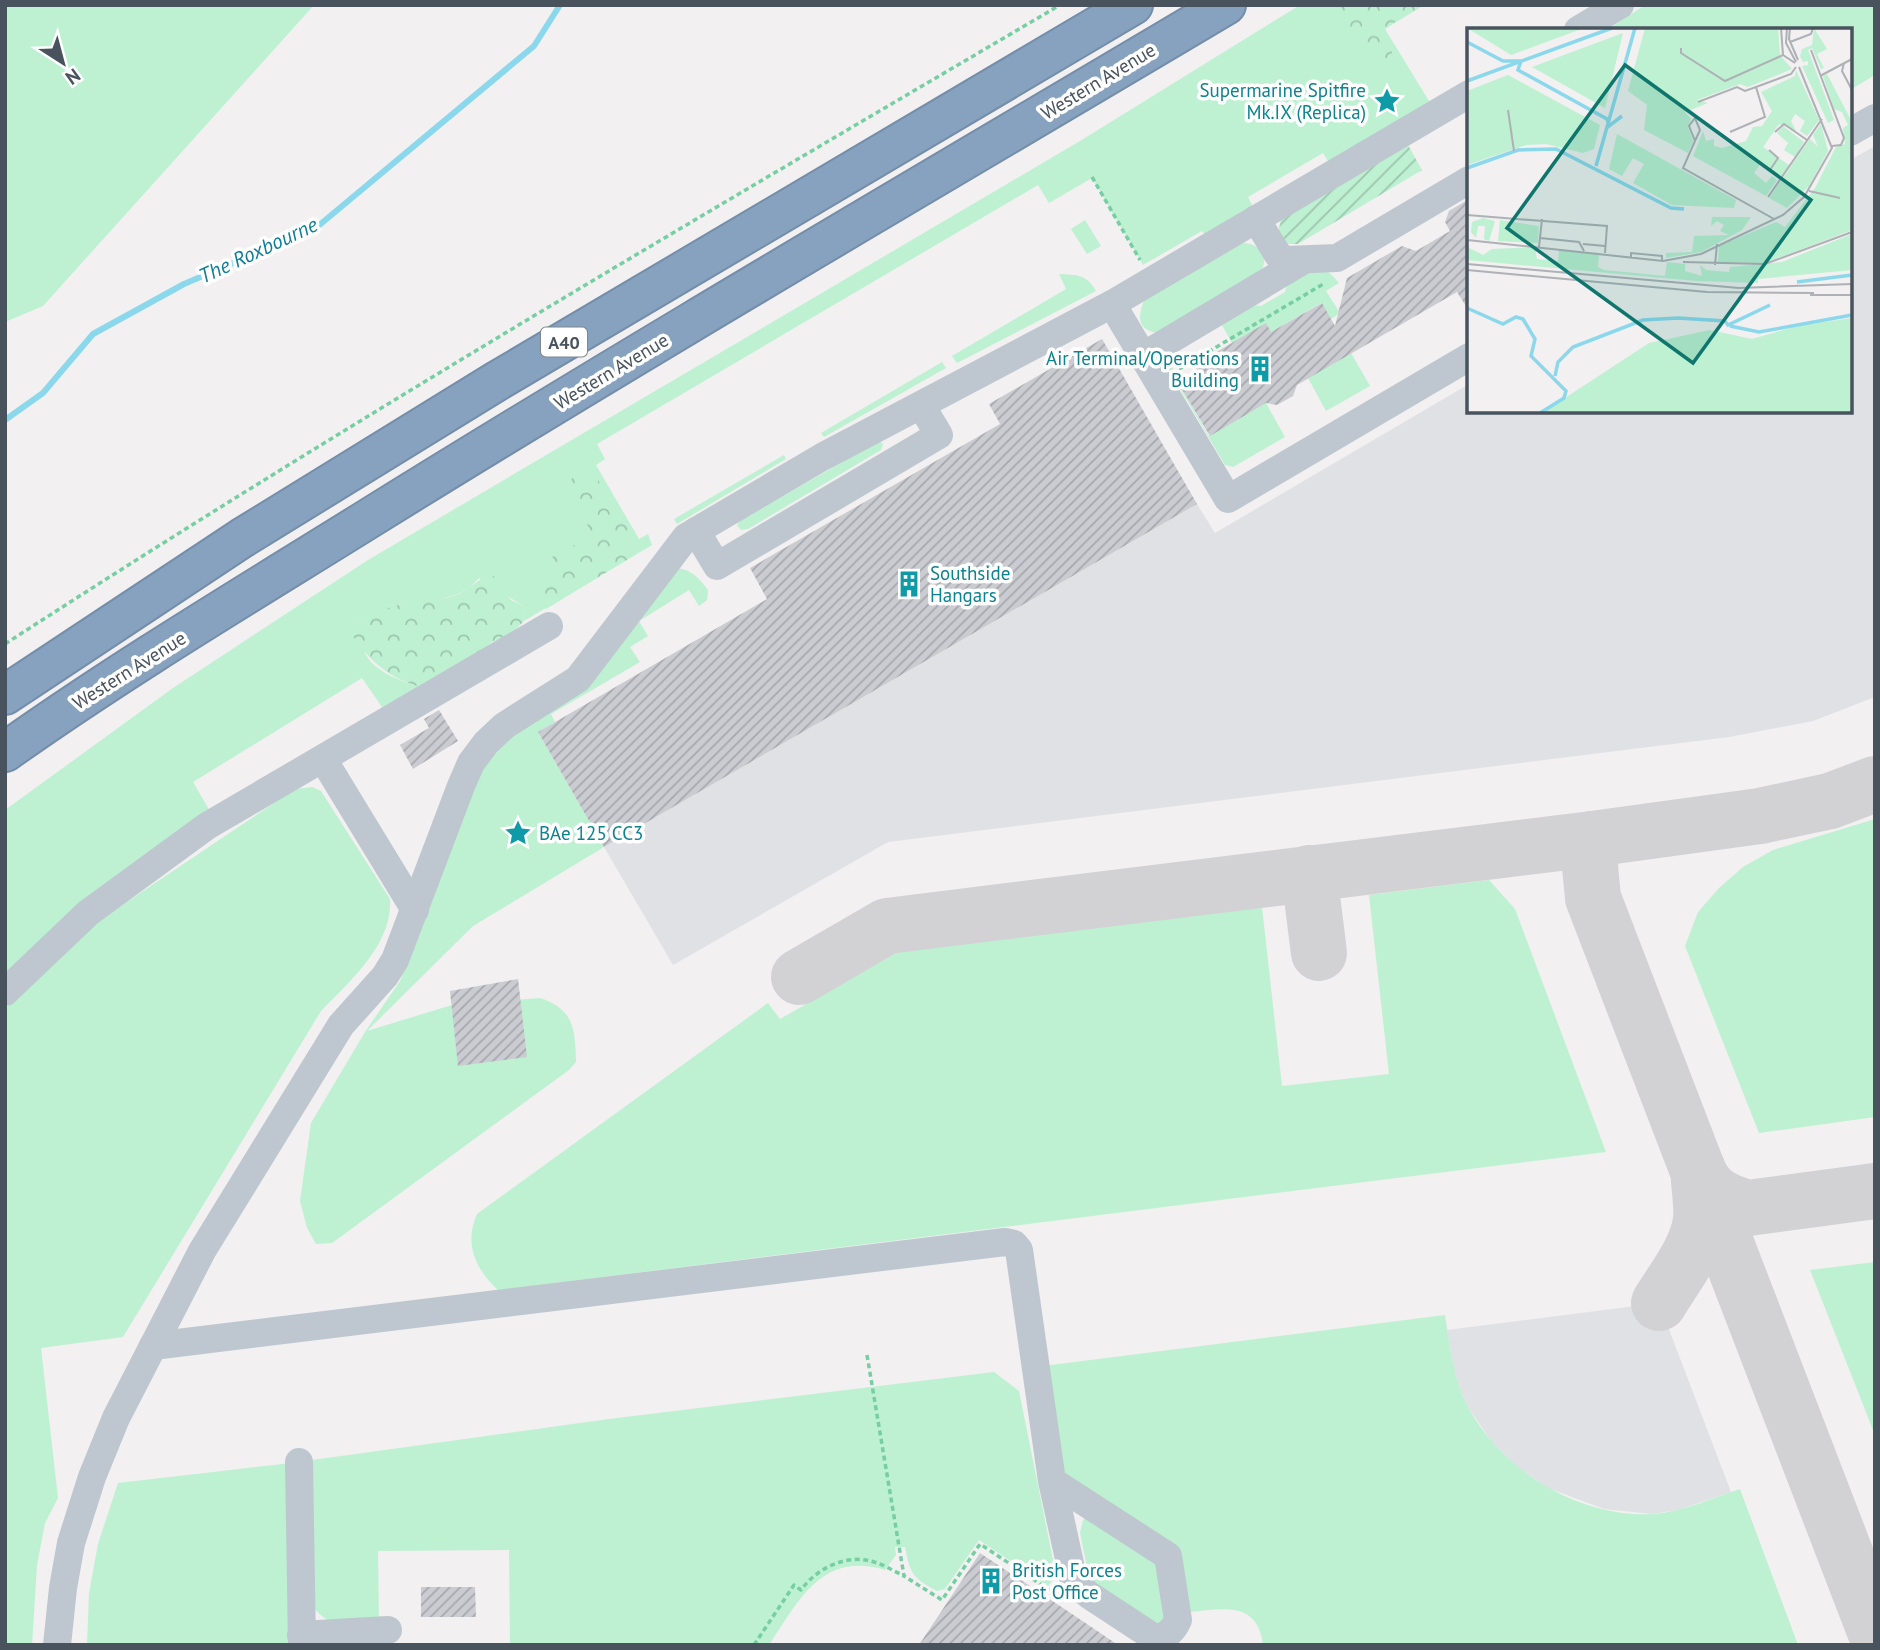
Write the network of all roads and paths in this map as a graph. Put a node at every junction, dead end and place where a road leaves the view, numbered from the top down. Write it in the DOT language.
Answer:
graph roads {
  1 [pos="1060,5"];
  2 [pos="1133,5"];
  3 [pos="1227,5"];
  4 [pos="1620,5"];
  5 [pos="1581,28"];
  6 [pos="1467,95"];
  7 [pos="1875,118"];
  8 [pos="1852,131"];
  9 [pos="1467,181"];
  10 [pos="1256,219"];
  11 [pos="1304,260"];
  12 [pos="1335,278"];
  13 [pos="1112,304"];
  14 [pos="1143,356"];
  15 [pos="1467,358"];
  16 [pos="1179,369"];
  17 [pos="921,405"];
  18 [pos="696,531"];
  19 [pos="549,626"];
  20 [pos="5,644"];
  21 [pos="5,695"];
  22 [pos="5,752"];
  23 [pos="324,759"];
  24 [pos="415,910"];
  25 [pos="5,992"];
  26 [pos="153,1346"];
  27 [pos="867,1355"];
  28 [pos="299,1462"];
  29 [pos="1052,1481"];
  30 [pos="904,1576"];
  31 [pos="1057,1596"];
  32 [pos="388,1630"];
  33 [pos="301,1640"];
  34 [pos="57,1645"];
  35 [pos="754,1645"];
  1 -- 20 [label="path"];
  2 -- 21 [label="highway, A40"];
  3 -- 22 [label="highway, Western Avenue / A40"];
  4 -- 5 [label="street"];
  6 -- 10 [label="street"];
  7 -- 8 [label="street"];
  9 -- 11 [label="street"];
  10 -- 11 [label="street"];
  10 -- 13 [label="street"];
  11 -- 14 [label="street"];
  12 -- 16 [label="path"];
  13 -- 14 [label="street"];
  13 -- 17 [label="street"];
  14 -- 15 [label="street"];
  17 -- 18 [label="street"];
  17 -- 18 [label="street"];
  18 -- 24 [label="street"];
  19 -- 23 [label="street"];
  23 -- 24 [label="street"];
  23 -- 25 [label="street"];
  24 -- 26 [label="street"];
  26 -- 29 [label="street"];
  26 -- 34 [label="street"];
  27 -- 30 [label="path"];
  28 -- 33 [label="street"];
  29 -- 29 [label="street"];
  30 -- 31 [label="path"];
  30 -- 35 [label="path"];
  32 -- 33 [label="street"];
}
